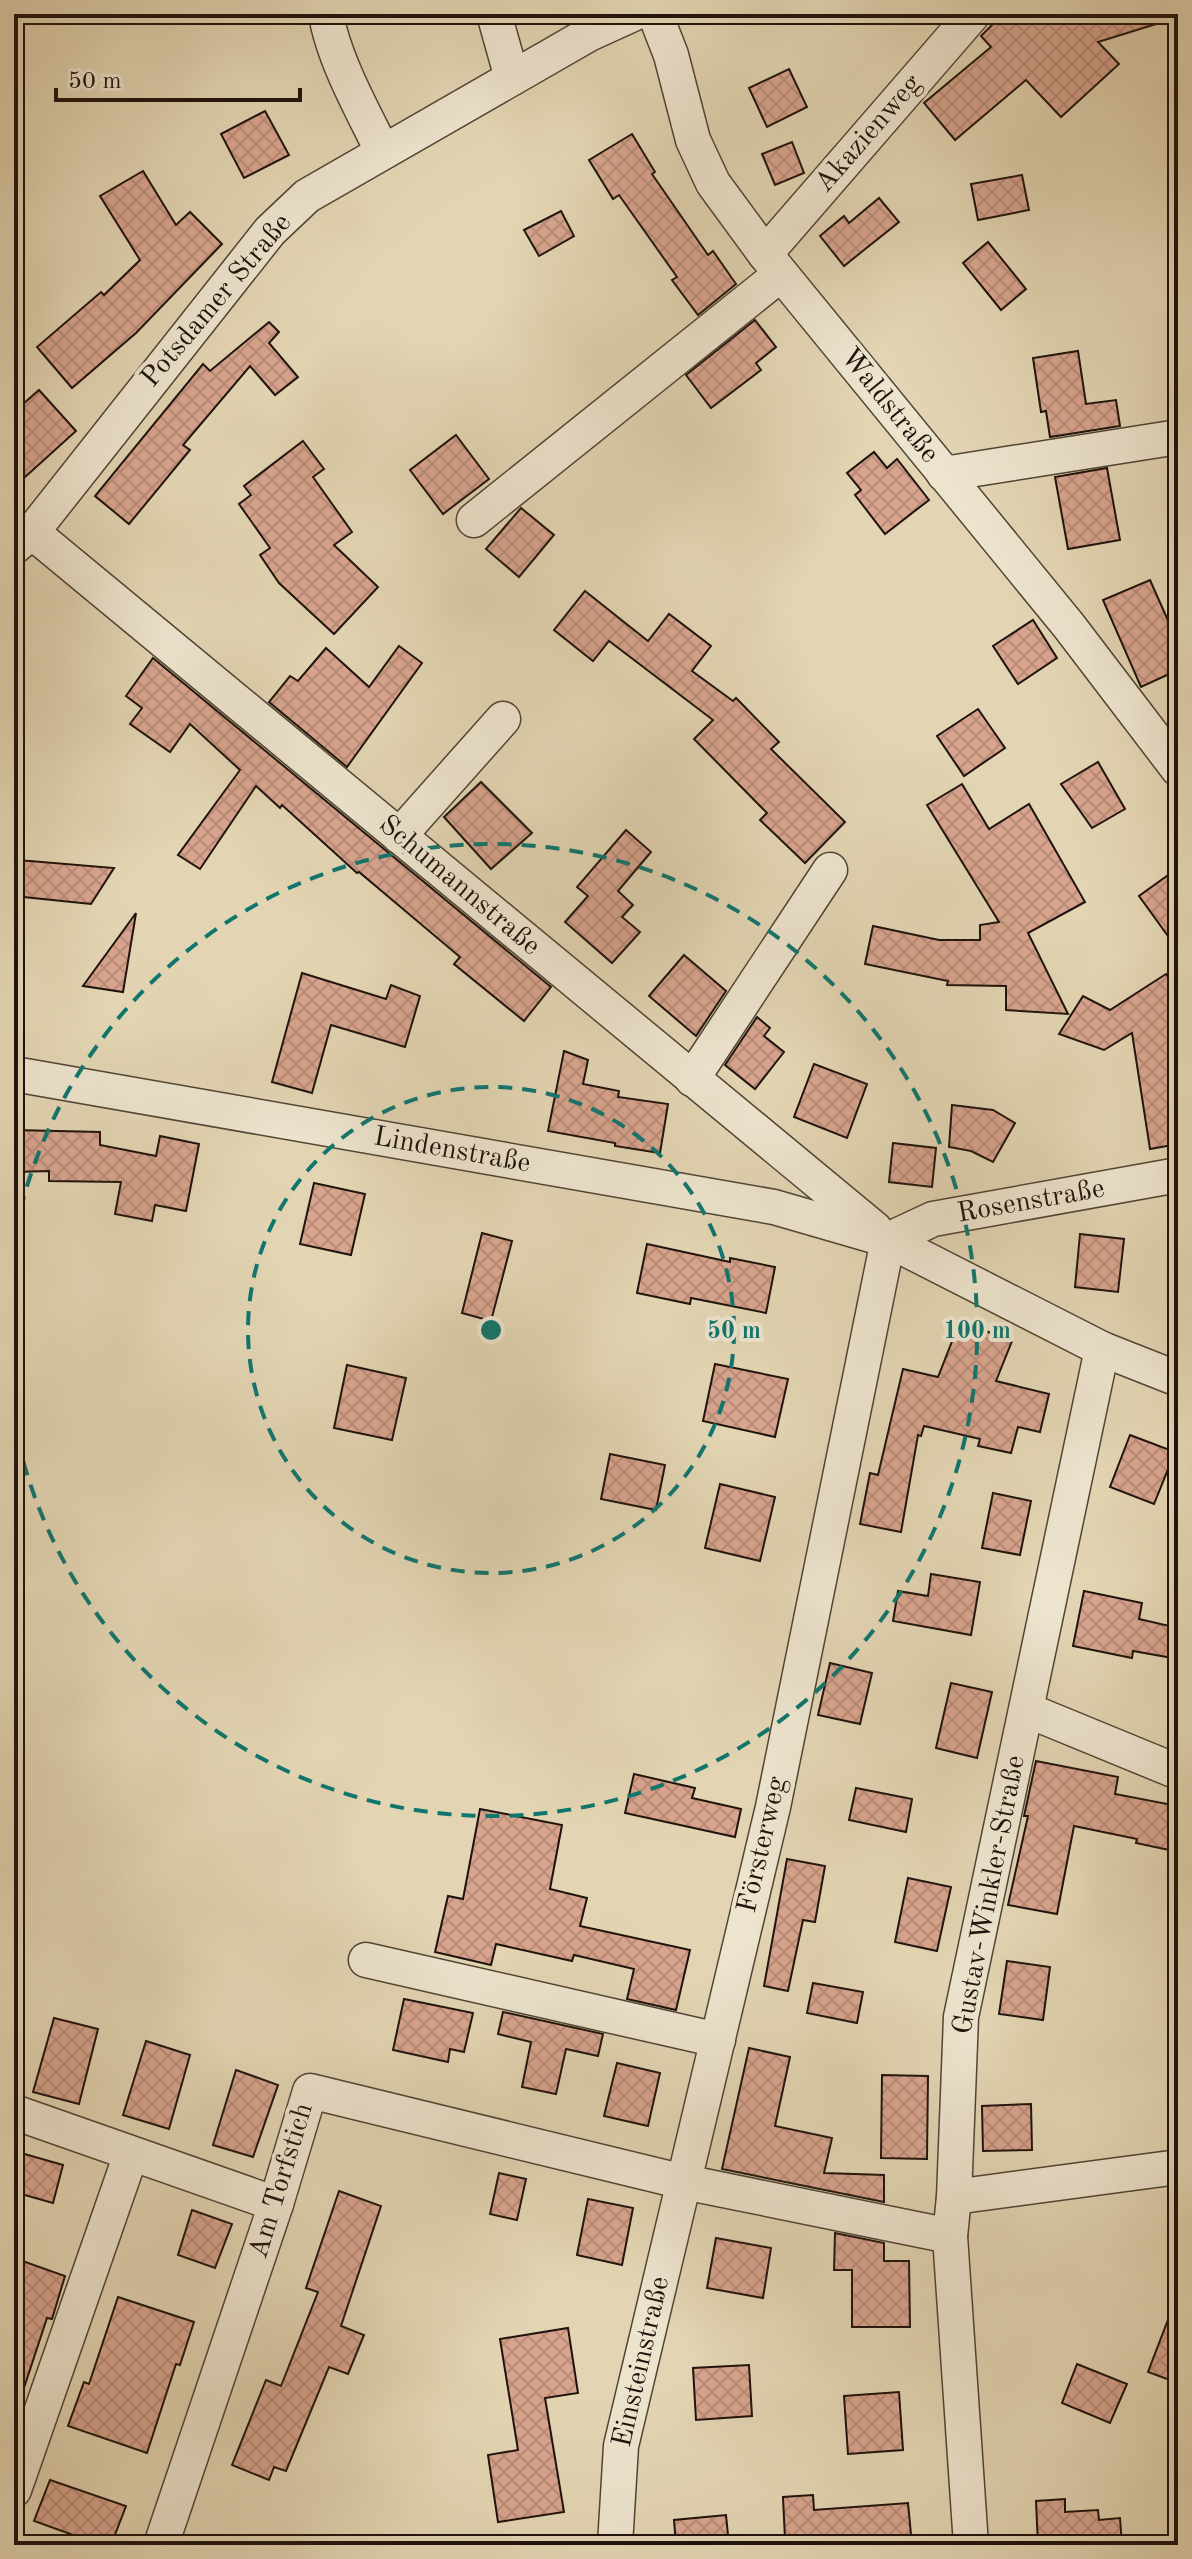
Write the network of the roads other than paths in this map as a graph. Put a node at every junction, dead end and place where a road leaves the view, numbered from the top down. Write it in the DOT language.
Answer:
graph roads {
  1 [pos="326,14"];
  2 [pos="494,14"];
  3 [pos="633,14"];
  4 [pos="655,14"];
  5 [pos="973,14"];
  6 [pos="512,78"];
  7 [pos="383,152"];
  8 [pos="773,264"];
  9 [pos="1178,437"];
  10 [pos="944,474"];
  11 [pos="474,520"];
  12 [pos="23,540"];
  13 [pos="503,719"];
  14 [pos="1178,769"];
  15 [pos="399,836"];
  16 [pos="830,870"];
  17 [pos="14,1074"];
  18 [pos="692,1079"];
  19 [pos="1178,1175"];
  20 [pos="888,1240"];
  21 [pos="1102,1349"];
  22 [pos="1178,1379"];
  23 [pos="1027,1710"];
  24 [pos="1178,1772"];
  25 [pos="366,1960"];
  26 [pos="718,2040"];
  27 [pos="14,2112"];
  28 [pos="131,2154"];
  29 [pos="1178,2167"];
  30 [pos="684,2182"];
  31 [pos="954,2197"];
  32 [pos="276,2204"];
  33 [pos="950,2236"];
  34 [pos="14,2490"];
  35 [pos="161,2545"];
  36 [pos="615,2545"];
  37 [pos="971,2545"];
  1 -- 7 [label="street"];
  2 -- 6 [label="street"];
  3 -- 6 [label="street, Potsdamer Straße"];
  4 -- 8 [label="street, Waldstraße"];
  5 -- 8 [label="street, Akazienweg"];
  6 -- 7 [label="street, Potsdamer Straße"];
  7 -- 12 [label="street, Potsdamer Straße"];
  8 -- 10 [label="street, Waldstraße"];
  8 -- 11 [label="street, Akazienweg"];
  9 -- 10 [label="street"];
  10 -- 14 [label="street, Waldstraße"];
  12 -- 15 [label="street, Schumannstraße"];
  13 -- 15 [label="street"];
  15 -- 18 [label="street, Schumannstraße"];
  16 -- 18 [label="street"];
  17 -- 20 [label="street, Lindenstraße"];
  18 -- 20 [label="street, Schumannstraße"];
  19 -- 20 [label="street, Rosenstraße"];
  20 -- 21 [label="street"];
  20 -- 26 [label="street, Försterweg"];
  21 -- 22 [label="street"];
  21 -- 23 [label="street, Gustav-Winkler-Straße"];
  23 -- 24 [label="street"];
  23 -- 31 [label="street, Gustav-Winkler-Straße"];
  25 -- 26 [label="street"];
  26 -- 30 [label="street, Försterweg"];
  27 -- 28 [label="street"];
  28 -- 32 [label="street"];
  28 -- 34 [label="street"];
  29 -- 31 [label="street"];
  30 -- 32 [label="street, Am Torfstich"];
  30 -- 33 [label="street"];
  30 -- 36 [label="street, Einsteinstraße"];
  31 -- 33 [label="street, Gustav-Winkler-Straße"];
  32 -- 35 [label="street, Am Torfstich"];
  33 -- 37 [label="street, Gustav-Winkler-Straße"];
}
